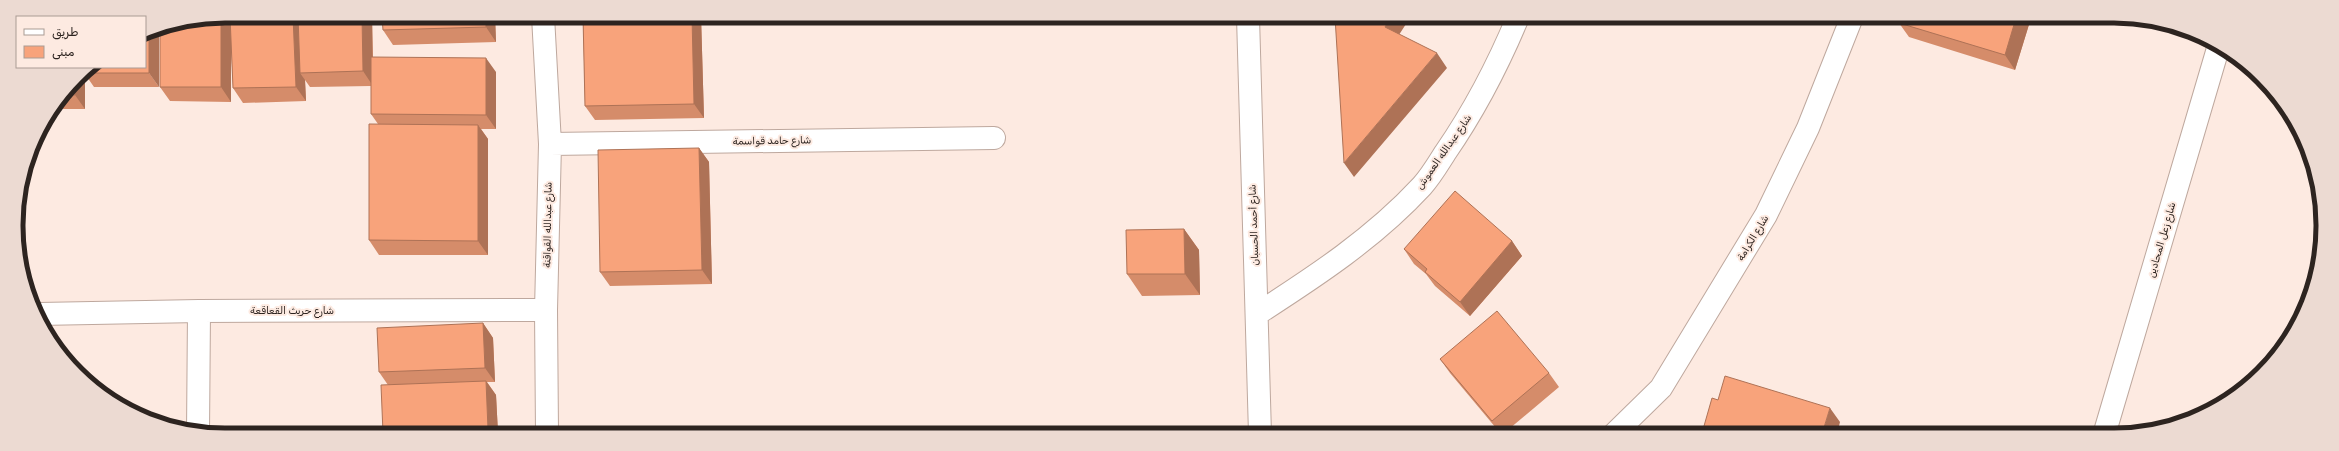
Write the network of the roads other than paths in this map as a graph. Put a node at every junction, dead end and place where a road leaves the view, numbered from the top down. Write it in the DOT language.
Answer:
graph roads {
  1 [pos="544,23"];
  2 [pos="1248,23"];
  3 [pos="1515,23"];
  4 [pos="1850,23"];
  5 [pos="2217,51"];
  6 [pos="994,138"];
  7 [pos="550,144"];
  8 [pos="546,310"];
  9 [pos="199,311"];
  10 [pos="43,314"];
  11 [pos="1257,314"];
  12 [pos="198,426"];
  13 [pos="547,428"];
  14 [pos="1260,428"];
  15 [pos="1620,428"];
  16 [pos="2106,428"];
  1 -- 7 [label="street, شارع عبدالله القواقنة"];
  2 -- 11 [label="street, شارع أحمد الحسبان"];
  3 -- 11 [label="street, شارع عبدالله العموش"];
  4 -- 15 [label="street, شارع الكرامة"];
  5 -- 16 [label="street, شارع زعل المحادين"];
  6 -- 7 [label="street, شارع حامد قواسمة"];
  7 -- 8 [label="street, شارع عبدالله القواقنة"];
  8 -- 9 [label="street, شارع حريث القعاقعة"];
  8 -- 13 [label="street, شارع عبدالله القواقنة"];
  9 -- 10 [label="street, شارع حريث القعاقعة"];
  9 -- 12 [label="street"];
  11 -- 14 [label="street, شارع أحمد الحسبان"];
}
